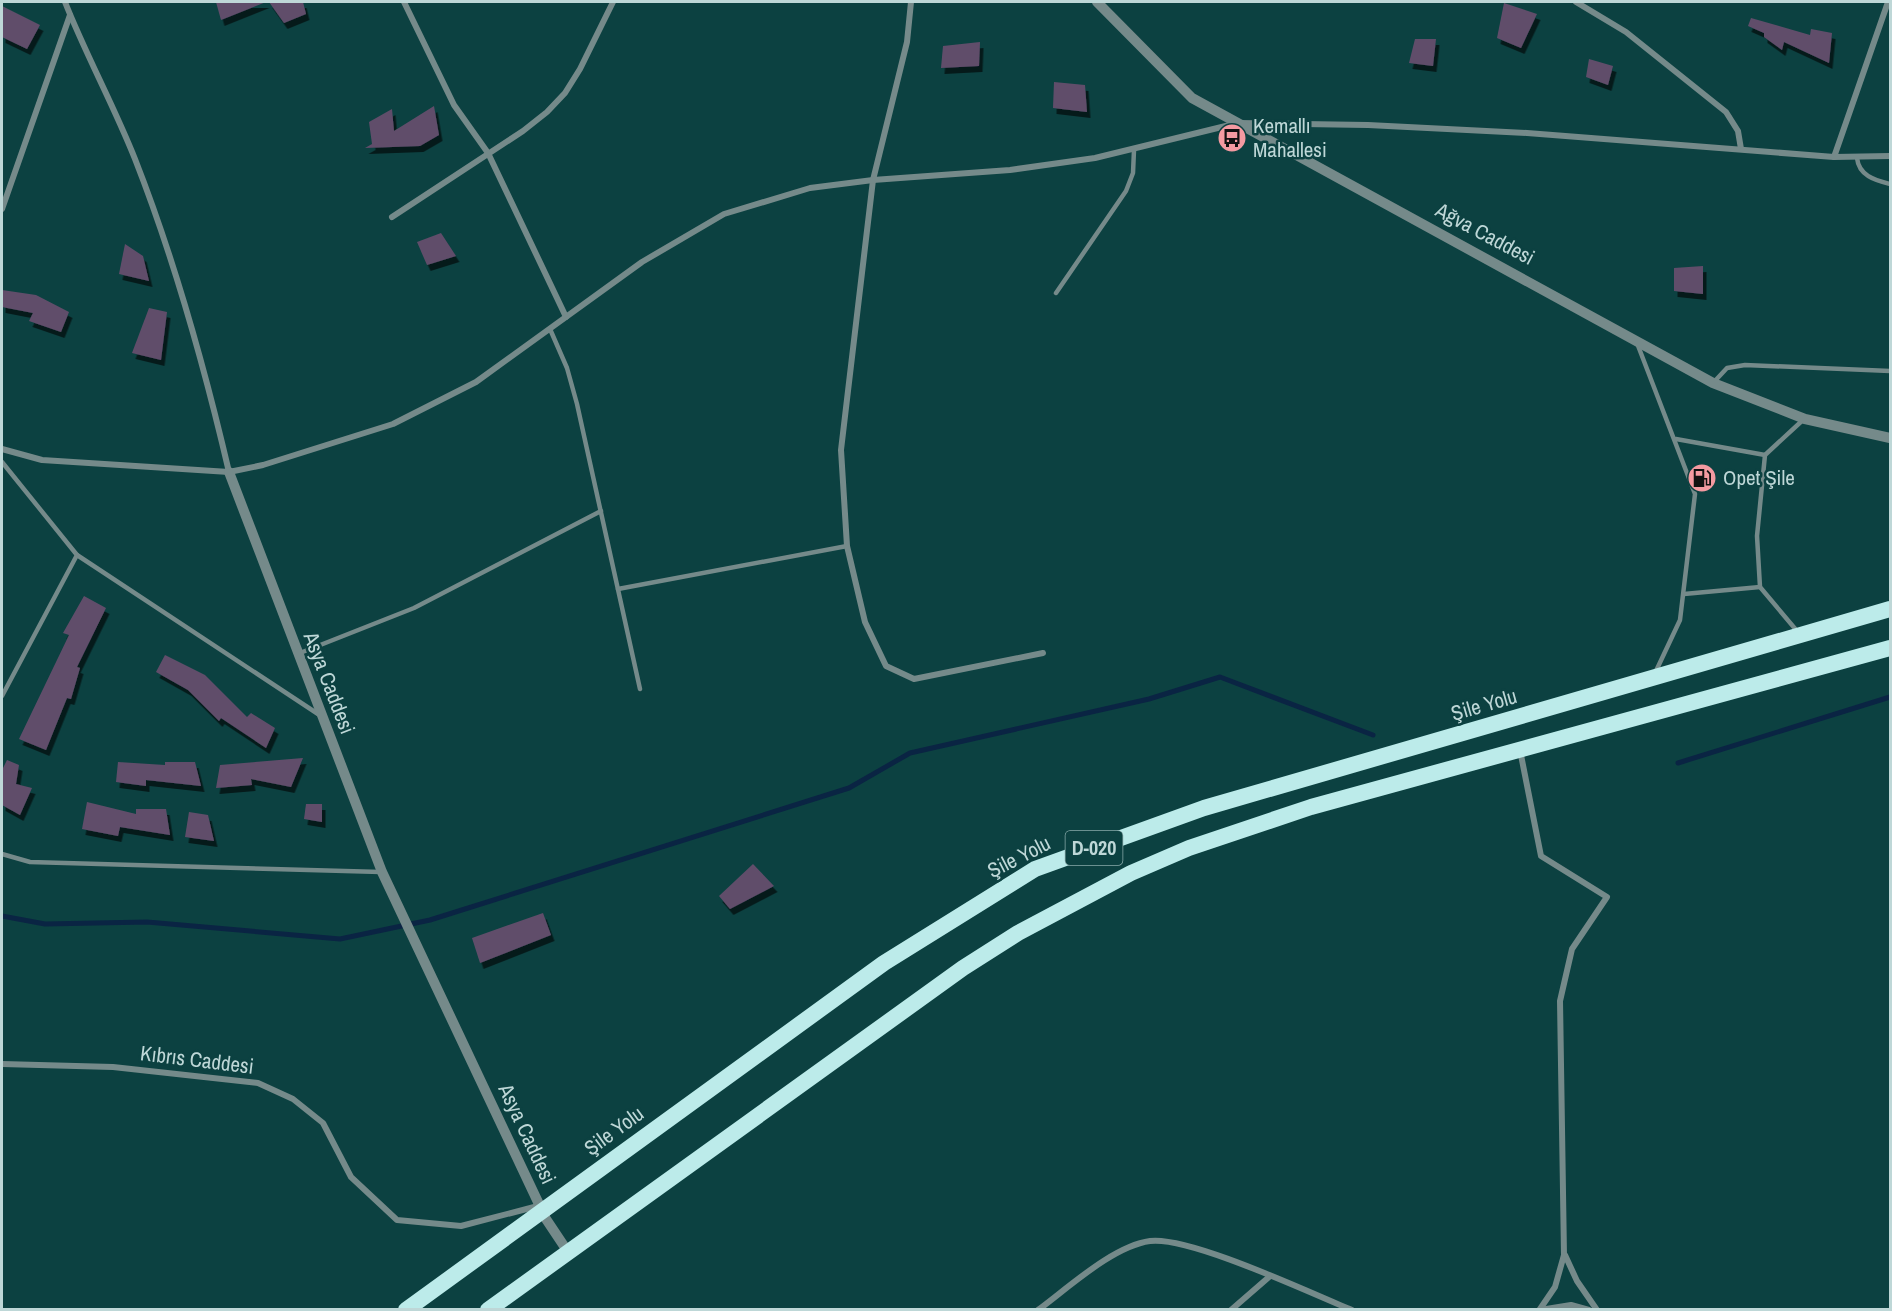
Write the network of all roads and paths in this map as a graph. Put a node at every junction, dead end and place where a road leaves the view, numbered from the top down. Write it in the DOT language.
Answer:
graph roads {
  1 [pos="65,2"];
  2 [pos="404,2"];
  3 [pos="613,2"];
  4 [pos="911,2"];
  5 [pos="1097,2"];
  6 [pos="1576,2"];
  7 [pos="1888,2"];
  8 [pos="70,14"];
  9 [pos="1238,123"];
  10 [pos="1741,149"];
  11 [pos="1134,150"];
  12 [pos="488,153"];
  13 [pos="1890,156"];
  14 [pos="1834,157"];
  15 [pos="1857,158"];
  16 [pos="873,180"];
  17 [pos="1890,184"];
  18 [pos="2,209"];
  19 [pos="392,217"];
  20 [pos="1056,293"];
  21 [pos="566,317"];
  22 [pos="550,329"];
  23 [pos="1635,338"];
  24 [pos="1890,371"];
  25 [pos="1713,383"];
  26 [pos="1805,419"];
  27 [pos="1890,438"];
  28 [pos="1676,439"];
  29 [pos="2,449"];
  30 [pos="1765,455"];
  31 [pos="2,462"];
  32 [pos="229,472"];
  33 [pos="601,511"];
  34 [pos="847,546"];
  35 [pos="77,555"];
  36 [pos="1761,587"];
  37 [pos="618,589"];
  38 [pos="1684,594"];
  39 [pos="1890,609"];
  40 [pos="1801,636"];
  41 [pos="1890,648"];
  42 [pos="1043,653"];
  43 [pos="297,654"];
  44 [pos="1652,680"];
  45 [pos="640,689"];
  46 [pos="2,696"];
  47 [pos="320,715"];
  48 [pos="1520,749"];
  49 [pos="2,854"];
  50 [pos="382,872"];
  51 [pos="2,1064"];
  52 [pos="541,1208"];
  53 [pos="568,1252"];
  54 [pos="1564,1255"];
  55 [pos="1269,1277"];
  56 [pos="1540,1309"];
  57 [pos="406,1310"];
  58 [pos="488,1310"];
  59 [pos="1038,1310"];
  60 [pos="1231,1310"];
  61 [pos="1352,1310"];
  62 [pos="1589,1310"];
  63 [pos="1597,1310"];
  1 -- 8 [label="street"];
  2 -- 12 [label="street"];
  3 -- 12 [label="street"];
  4 -- 16 [label="street"];
  5 -- 9 [label="street, Ağva Caddesi"];
  6 -- 10 [label="street"];
  7 -- 14 [label="street"];
  8 -- 18 [label="street"];
  8 -- 32 [label="street"];
  9 -- 10 [label="street"];
  9 -- 11 [label="street"];
  9 -- 23 [label="street, Ağva Caddesi"];
  10 -- 14 [label="street"];
  11 -- 16 [label="street"];
  11 -- 20 [label="lane"];
  12 -- 19 [label="street"];
  12 -- 21 [label="street"];
  13 -- 15 [label="street"];
  14 -- 15 [label="street"];
  15 -- 17 [label="lane"];
  16 -- 21 [label="street"];
  16 -- 34 [label="street"];
  21 -- 22 [label="street"];
  22 -- 32 [label="street"];
  22 -- 33 [label="lane"];
  23 -- 25 [label="street, Ağva Caddesi"];
  23 -- 28 [label="lane"];
  24 -- 25 [label="lane"];
  25 -- 26 [label="street, Ağva Caddesi"];
  26 -- 27 [label="street, Ağva Caddesi"];
  26 -- 30 [label="lane"];
  28 -- 30 [label="lane"];
  28 -- 38 [label="lane"];
  29 -- 32 [label="street"];
  30 -- 36 [label="lane"];
  31 -- 35 [label="lane"];
  32 -- 43 [label="street, Asya Caddesi"];
  33 -- 37 [label="lane"];
  33 -- 43 [label="lane"];
  34 -- 37 [label="lane"];
  34 -- 42 [label="street"];
  35 -- 46 [label="lane"];
  35 -- 47 [label="lane"];
  36 -- 38 [label="lane"];
  36 -- 40 [label="lane"];
  37 -- 45 [label="lane"];
  38 -- 44 [label="lane"];
  39 -- 40 [label="highway, Şile Yolu / D-020"];
  40 -- 44 [label="highway, Şile Yolu / D-020"];
  41 -- 48 [label="highway, D-020"];
  43 -- 47 [label="street, Asya Caddesi"];
  44 -- 52 [label="highway, Şile Yolu / D-020"];
  47 -- 50 [label="street, Asya Caddesi"];
  48 -- 53 [label="highway, D-020"];
  48 -- 54 [label="street"];
  49 -- 50 [label="lane"];
  50 -- 52 [label="street, Asya Caddesi"];
  51 -- 52 [label="street, Kıbrıs Caddesi"];
  52 -- 53 [label="street, Asya Caddesi"];
  52 -- 57 [label="highway, Şile Yolu / D-020"];
  53 -- 58 [label="highway, D-020"];
  54 -- 56 [label="street"];
  54 -- 63 [label="street"];
  55 -- 59 [label="street"];
  55 -- 60 [label="street"];
  55 -- 61 [label="street"];
  56 -- 62 [label="street"];
}
